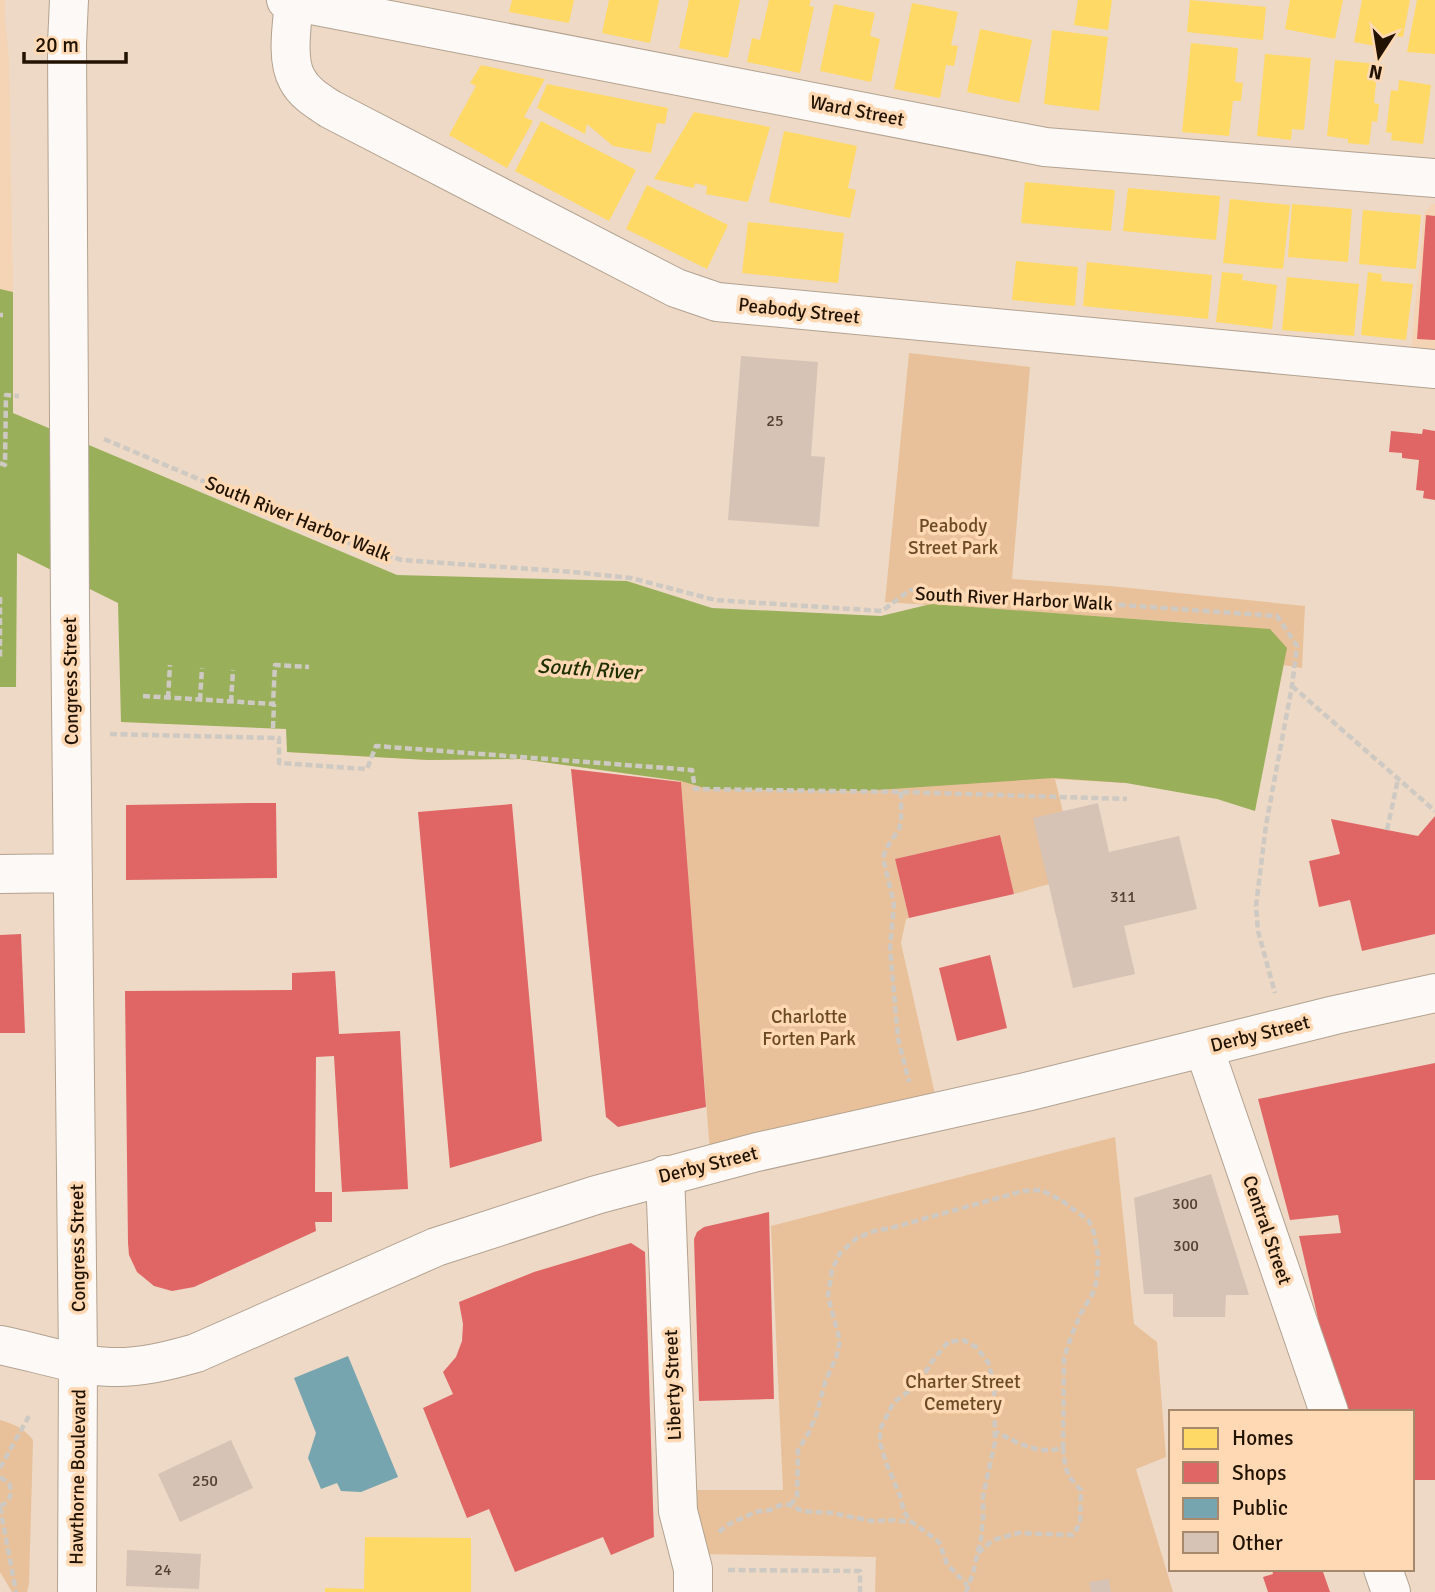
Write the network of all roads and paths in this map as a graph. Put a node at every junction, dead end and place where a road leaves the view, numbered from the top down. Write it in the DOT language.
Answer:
graph roads {
  1 [pos="69,0"];
  2 [pos="290,1"];
  3 [pos="1435,178"];
  4 [pos="1435,369"];
  5 [pos="19,396"];
  6 [pos="69,410"];
  7 [pos="0,463"];
  8 [pos="0,597"];
  9 [pos="0,642"];
  10 [pos="0,660"];
  11 [pos="170,665"];
  12 [pos="309,667"];
  13 [pos="202,668"];
  14 [pos="233,670"];
  15 [pos="274,677"];
  16 [pos="1292,686"];
  17 [pos="143,696"];
  18 [pos="168,698"];
  19 [pos="200,700"];
  20 [pos="231,702"];
  21 [pos="273,728"];
  22 [pos="110,734"];
  23 [pos="1398,779"];
  24 [pos="901,792"];
  25 [pos="1127,799"];
  26 [pos="1435,811"];
  27 [pos="1387,830"];
  28 [pos="73,873"];
  29 [pos="0,874"];
  30 [pos="1435,993"];
  31 [pos="1285,1027"];
  32 [pos="1205,1048"];
  33 [pos="918,1117"];
  34 [pos="665,1175"];
  35 [pos="0,1345"];
  36 [pos="78,1362"];
  37 [pos="1328,1410"];
  38 [pos="29,1416"];
  39 [pos="995,1432"];
  40 [pos="1063,1448"];
  41 [pos="0,1468"];
  42 [pos="0,1477"];
  43 [pos="790,1504"];
  44 [pos="0,1506"];
  45 [pos="912,1522"];
  46 [pos="919,1523"];
  47 [pos="977,1554"];
  48 [pos="1384,1571"];
  49 [pos="692,1573"];
  50 [pos="967,1585"];
  51 [pos="16,1592"];
  52 [pos="77,1592"];
  53 [pos="860,1592"];
  54 [pos="966,1592"];
  55 [pos="1391,1592"];
  1 -- 6 [label="street, Congress Street"];
  2 -- 3 [label="street, Ward Street"];
  2 -- 4 [label="street, Peabody Street"];
  5 -- 7 [label="path"];
  6 -- 16 [label="path, South River Harbor Walk"];
  6 -- 28 [label="street, Congress Street"];
  8 -- 9 [label="path"];
  9 -- 10 [label="path"];
  11 -- 18 [label="path"];
  12 -- 15 [label="path"];
  13 -- 19 [label="path"];
  14 -- 20 [label="path"];
  15 -- 20 [label="path"];
  15 -- 21 [label="path"];
  16 -- 23 [label="path"];
  16 -- 31 [label="path, South River Harbor Walk"];
  17 -- 18 [label="path"];
  18 -- 19 [label="path"];
  19 -- 20 [label="path"];
  22 -- 24 [label="path"];
  23 -- 26 [label="path"];
  23 -- 27 [label="path"];
  24 -- 25 [label="path"];
  24 -- 33 [label="path"];
  28 -- 29 [label="street"];
  28 -- 36 [label="street, Congress Street"];
  30 -- 31 [label="street, Derby Street"];
  31 -- 32 [label="street, Derby Street"];
  32 -- 33 [label="street, Derby Street"];
  32 -- 37 [label="street, Central Street"];
  33 -- 34 [label="street, Derby Street"];
  34 -- 36 [label="street, Derby Street"];
  34 -- 49 [label="street, Liberty Street"];
  35 -- 36 [label="street, Derby Street"];
  36 -- 52 [label="street, Hawthorne Boulevard"];
  38 -- 41 [label="path"];
  39 -- 40 [label="path"];
  39 -- 45 [label="path"];
  39 -- 47 [label="path"];
  40 -- 43 [label="path"];
  40 -- 47 [label="path"];
  42 -- 44 [label="path"];
  43 -- 45 [label="path"];
  43 -- 49 [label="path"];
  44 -- 51 [label="path"];
  45 -- 46 [label="path"];
  45 -- 50 [label="path"];
  47 -- 50 [label="path"];
  48 -- 55 [label="street"];
  49 -- 53 [label="path"];
  50 -- 54 [label="path"];
}
